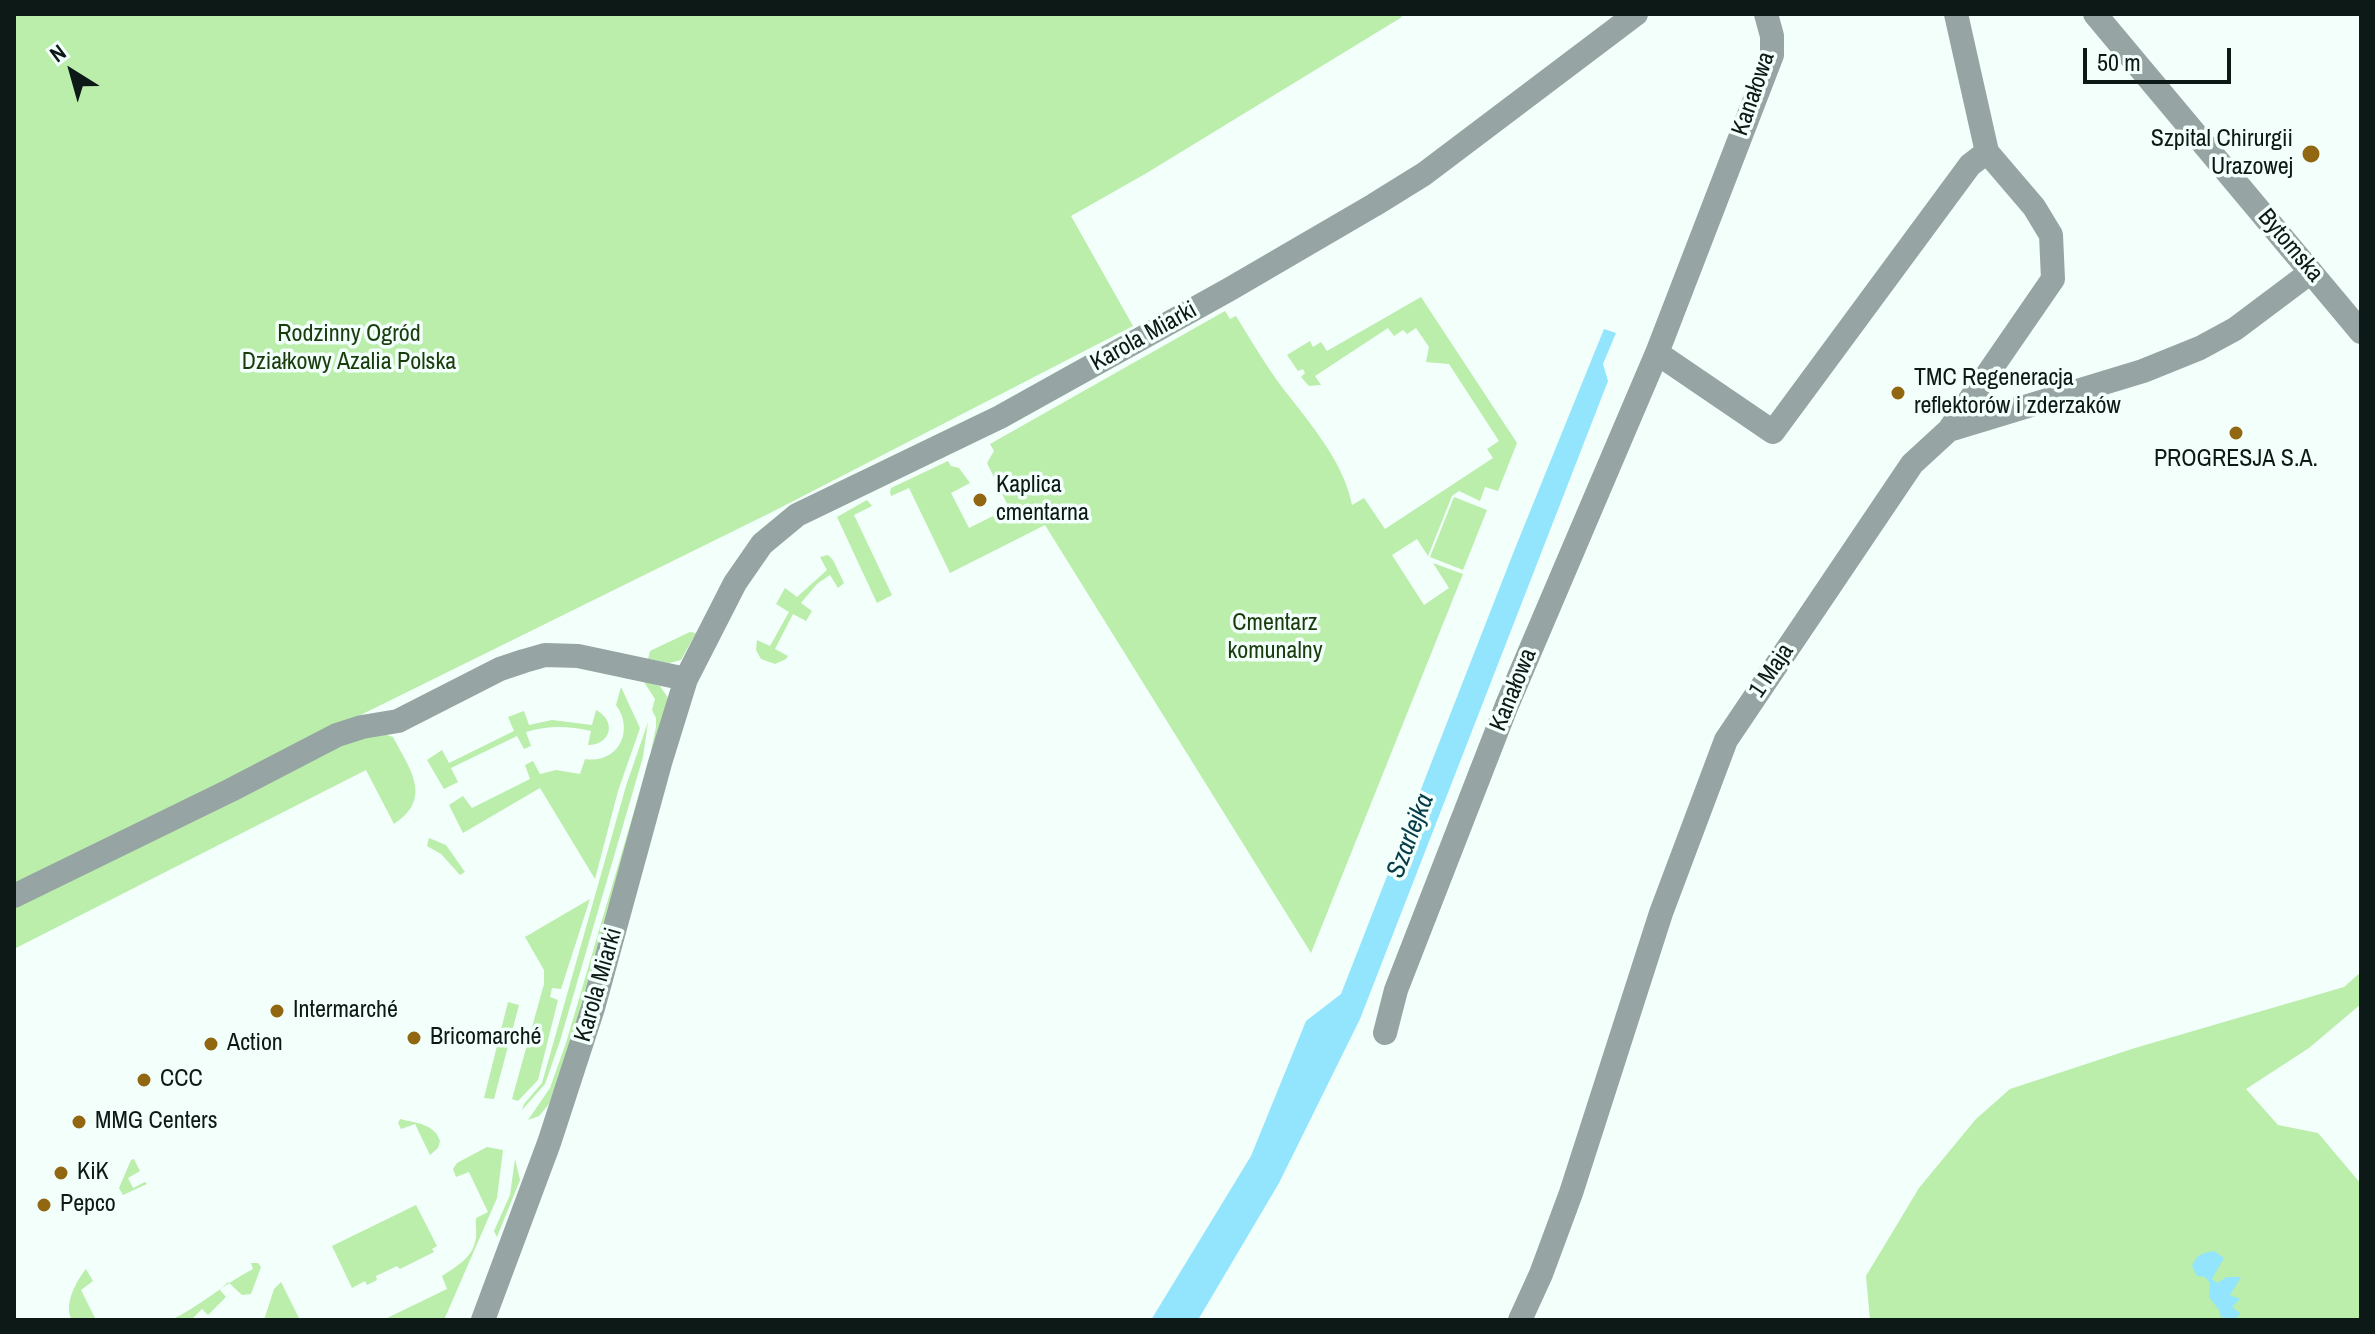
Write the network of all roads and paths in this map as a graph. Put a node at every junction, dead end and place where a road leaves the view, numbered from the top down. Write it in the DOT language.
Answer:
graph roads {
  1 [pos="1636,14"];
  2 [pos="1766,14"];
  3 [pos="1956,14"];
  4 [pos="2095,14"];
  5 [pos="1987,152"];
  6 [pos="2311,272"];
  7 [pos="2361,332"];
  8 [pos="1657,353"];
  9 [pos="1949,430"];
  10 [pos="686,679"];
  11 [pos="14,896"];
  12 [pos="1385,1033"];
  13 [pos="480,1320"];
  14 [pos="1520,1320"];
  1 -- 10 [label="street, Karola Miarki"];
  2 -- 8 [label="street, Kanałowa"];
  3 -- 5 [label="street"];
  4 -- 6 [label="street, Bytomska"];
  5 -- 8 [label="street"];
  5 -- 9 [label="street"];
  6 -- 7 [label="street, Bytomska"];
  6 -- 9 [label="street, 1 Maja"];
  8 -- 12 [label="street, Kanałowa"];
  9 -- 14 [label="street, 1 Maja"];
  10 -- 11 [label="street"];
  10 -- 13 [label="street, Karola Miarki"];
}
